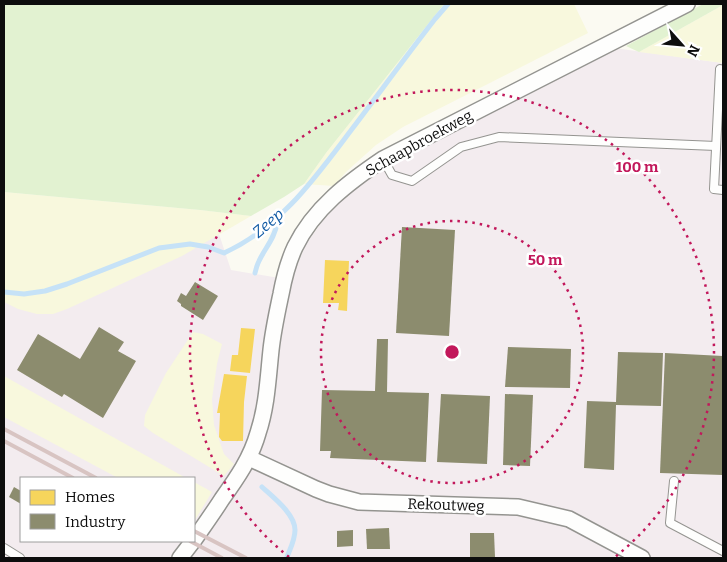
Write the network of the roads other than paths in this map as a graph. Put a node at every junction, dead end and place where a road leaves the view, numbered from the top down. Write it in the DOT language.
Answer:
graph roads {
  1 [pos="687,4"];
  2 [pos="723,70"];
  3 [pos="716,146"];
  4 [pos="383,159"];
  5 [pos="723,190"];
  6 [pos="249,458"];
  7 [pos="674,481"];
  8 [pos="195,538"];
  9 [pos="4,548"];
  10 [pos="723,551"];
  11 [pos="20,558"];
  12 [pos="642,558"];
  1 -- 4 [label="street, Schaapbroekweg"];
  2 -- 3 [label="lane"];
  3 -- 4 [label="lane"];
  3 -- 5 [label="lane"];
  4 -- 6 [label="street, Schaapbroekweg"];
  6 -- 8 [label="street, Schaapbroekweg"];
  6 -- 12 [label="street, Rekoutweg"];
  7 -- 10 [label="lane"];
  9 -- 11 [label="lane"];
}
